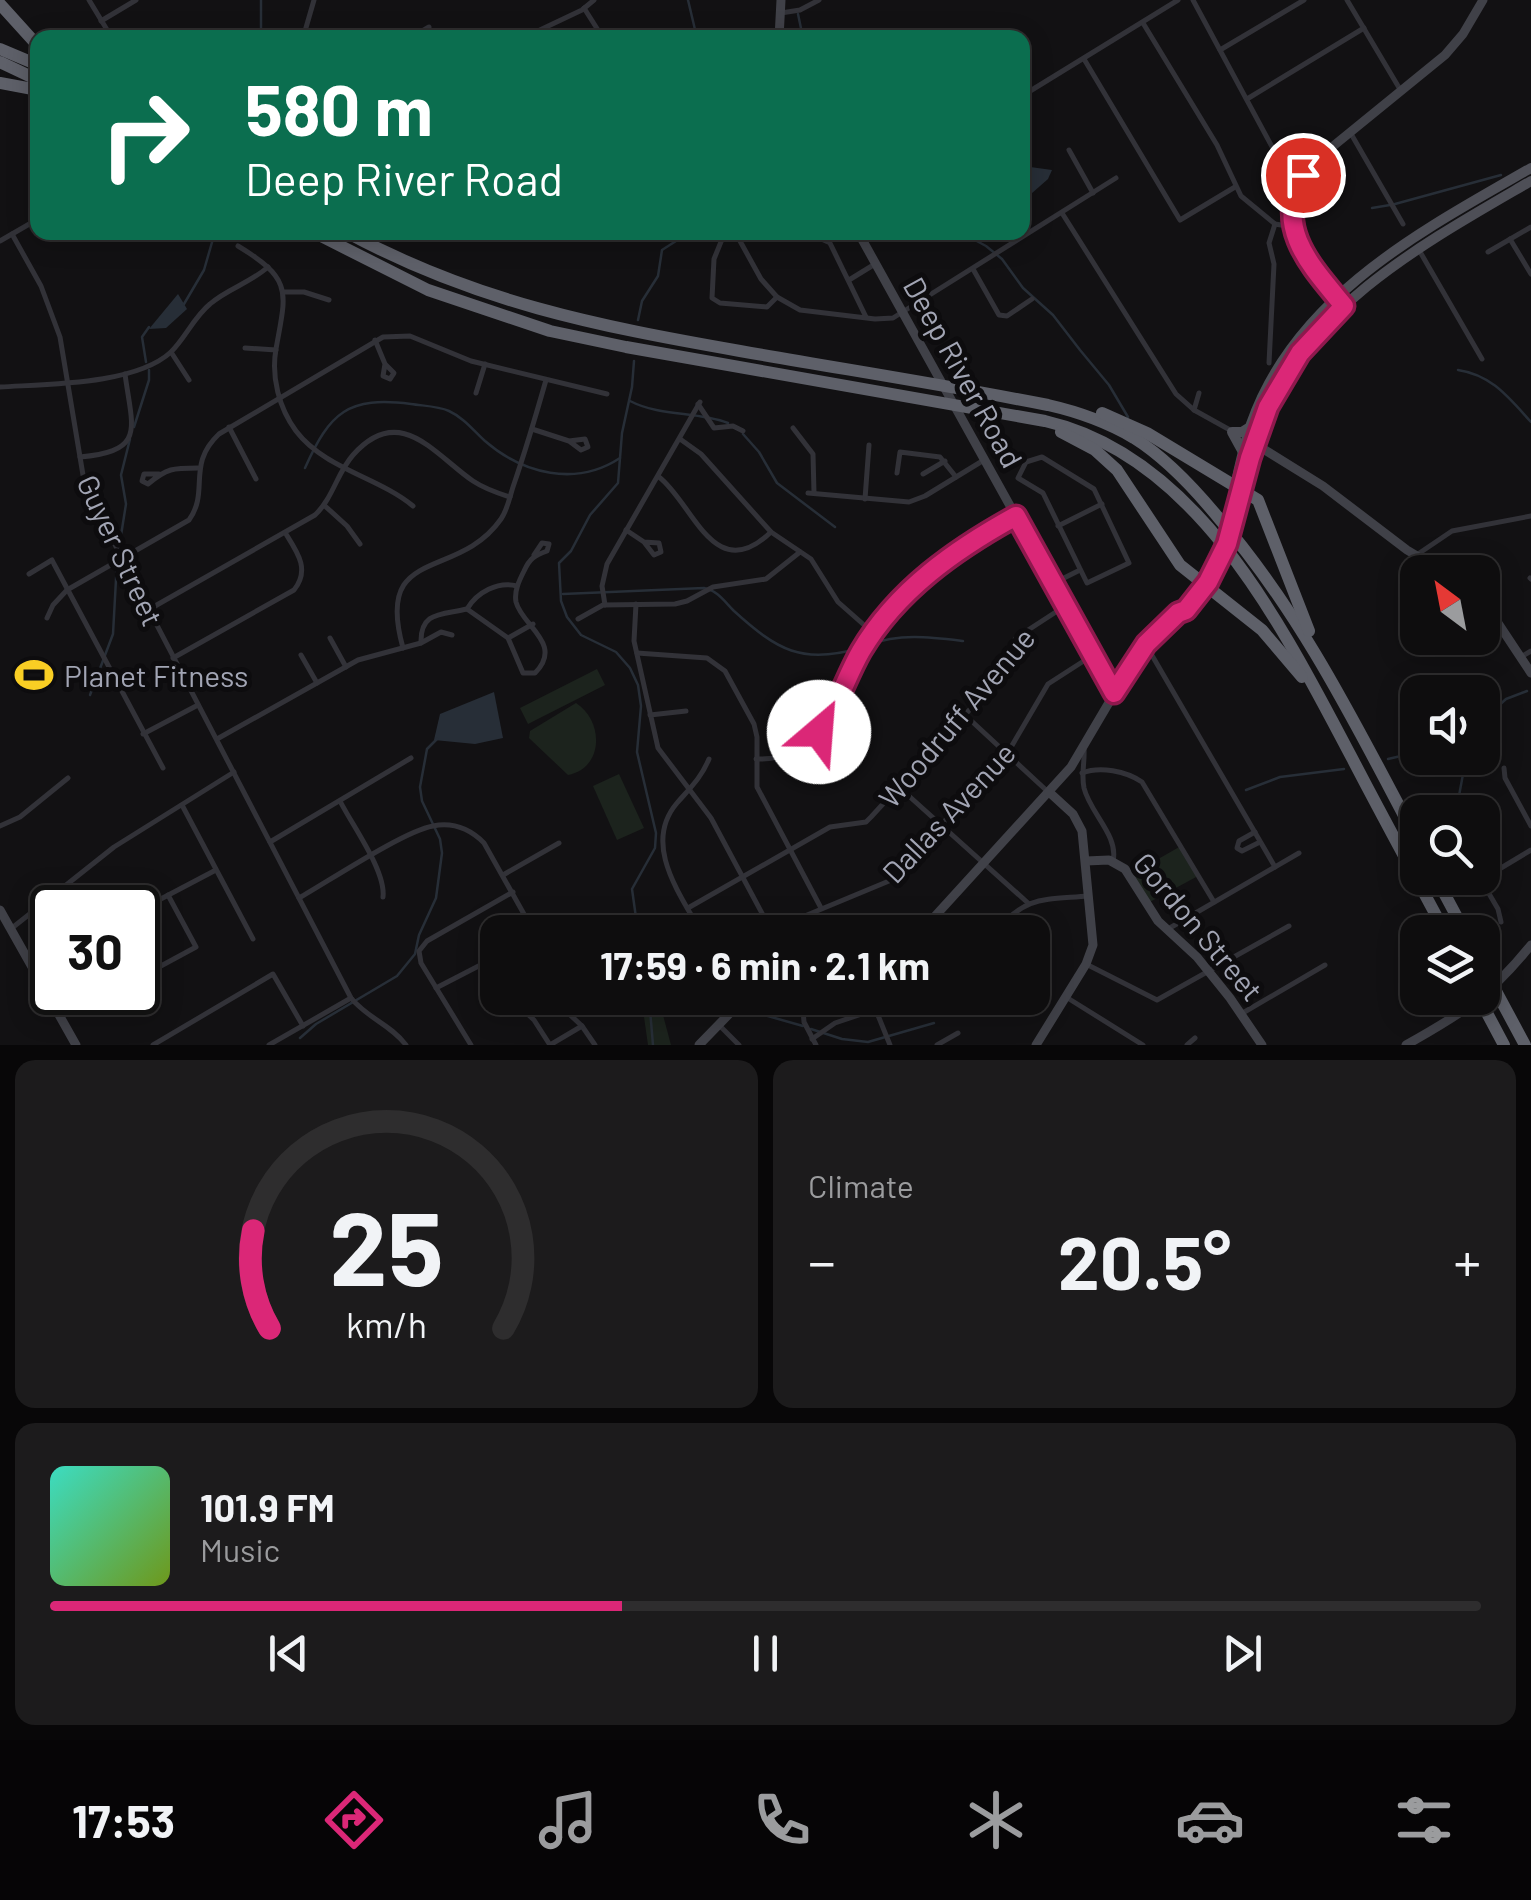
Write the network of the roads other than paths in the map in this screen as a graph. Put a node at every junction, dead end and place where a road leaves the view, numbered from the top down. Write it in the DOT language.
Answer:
graph roads {
  1 [pos="89,0"];
  2 [pos="136,0"];
  3 [pos="314,0"];
  4 [pos="594,0"];
  5 [pos="781,0"];
  6 [pos="819,0"];
  7 [pos="1178,0"];
  8 [pos="1193,0"];
  9 [pos="1304,0"];
  10 [pos="1347,0"];
  11 [pos="1483,0"];
  12 [pos="0,4"];
  13 [pos="584,8"];
  14 [pos="780,12"];
  15 [pos="102,21"];
  16 [pos="1144,22"];
  17 [pos="429,26"];
  18 [pos="1364,28"];
  19 [pos="107,30"];
  20 [pos="305,30"];
  21 [pos="423,30"];
  22 [pos="543,30"];
  23 [pos="598,30"];
  24 [pos="779,30"];
  25 [pos="30,37"];
  26 [pos="0,49"];
  27 [pos="1220,50"];
  28 [pos="1084,59"];
  29 [pos="0,62"];
  30 [pos="30,62"];
  31 [pos="30,76"];
  32 [pos="0,83"];
  33 [pos="30,89"];
  34 [pos="1030,91"];
  35 [pos="1401,91"];
  36 [pos="1247,98"];
  37 [pos="1350,132"];
  38 [pos="1069,150"];
  39 [pos="1531,168"];
  40 [pos="1116,178"];
  41 [pos="1531,180"];
  42 [pos="1298,185"];
  43 [pos="1236,186"];
  44 [pos="1093,193"];
  45 [pos="1062,213"];
  46 [pos="30,224"];
  47 [pos="1275,224"];
  48 [pos="1403,224"];
  49 [pos="1531,227"];
  50 [pos="1293,228"];
  51 [pos="1030,233"];
  52 [pos="12,234"];
  53 [pos="1510,239"];
  54 [pos="328,240"];
  55 [pos="363,240"];
  56 [pos="722,240"];
  57 [pos="739,240"];
  58 [pos="862,240"];
  59 [pos="1019,240"];
  60 [pos="0,241"];
  61 [pos="828,242"];
  62 [pos="238,246"];
  63 [pos="1419,250"];
  64 [pos="1488,252"];
  65 [pos="875,264"];
  66 [pos="268,268"];
  67 [pos="973,269"];
  68 [pos="1531,274"];
  69 [pos="848,280"];
  70 [pos="284,292"];
  71 [pos="777,297"];
  72 [pos="1032,299"];
  73 [pos="329,300"];
  74 [pos="1340,301"];
  75 [pos="902,313"];
  76 [pos="866,317"];
  77 [pos="375,340"];
  78 [pos="245,348"];
  79 [pos="276,350"];
  80 [pos="171,352"];
  81 [pos="1482,359"];
  82 [pos="1269,363"];
  83 [pos="385,364"];
  84 [pos="485,364"];
  85 [pos="124,374"];
  86 [pos="189,380"];
  87 [pos="546,380"];
  88 [pos="68,382"];
  89 [pos="0,387"];
  90 [pos="476,392"];
  91 [pos="1199,393"];
  92 [pos="606,394"];
  93 [pos="280,397"];
  94 [pos="1036,402"];
  95 [pos="986,410"];
  96 [pos="1194,410"];
  97 [pos="229,427"];
  98 [pos="793,428"];
  99 [pos="532,429"];
  100 [pos="743,431"];
  101 [pos="1232,432"];
  102 [pos="1250,437"];
  103 [pos="680,439"];
  104 [pos="570,441"];
  105 [pos="869,445"];
  106 [pos="1266,451"];
  107 [pos="1246,455"];
  108 [pos="80,457"];
  109 [pos="984,460"];
  110 [pos="945,461"];
  111 [pos="198,468"];
  112 [pos="344,468"];
  113 [pos="159,474"];
  114 [pos="897,474"];
  115 [pos="922,474"];
  116 [pos="658,477"];
  117 [pos="956,477"];
  118 [pos="256,479"];
  119 [pos="1239,486"];
  120 [pos="510,497"];
  121 [pos="864,499"];
  122 [pos="1102,504"];
  123 [pos="324,506"];
  124 [pos="413,506"];
  125 [pos="1016,516"];
  126 [pos="1531,516"];
  127 [pos="1058,526"];
  128 [pos="626,530"];
  129 [pos="772,532"];
  130 [pos="286,533"];
  131 [pos="644,542"];
  132 [pos="360,544"];
  133 [pos="800,552"];
  134 [pos="534,555"];
  135 [pos="1415,555"];
  136 [pos="1417,555"];
  137 [pos="122,559"];
  138 [pos="1080,570"];
  139 [pos="29,574"];
  140 [pos="1054,583"];
  141 [pos="1202,585"];
  142 [pos="517,586"];
  143 [pos="67,590"];
  144 [pos="636,604"];
  145 [pos="605,605"];
  146 [pos="1066,605"];
  147 [pos="467,608"];
  148 [pos="148,610"];
  149 [pos="46,618"];
  150 [pos="578,619"];
  151 [pos="533,624"];
  152 [pos="1500,626"];
  153 [pos="872,632"];
  154 [pos="452,635"];
  155 [pos="330,638"];
  156 [pos="508,638"];
  157 [pos="421,642"];
  158 [pos="1146,644"];
  159 [pos="403,648"];
  160 [pos="1531,651"];
  161 [pos="637,653"];
  162 [pos="301,655"];
  163 [pos="1093,655"];
  164 [pos="1521,657"];
  165 [pos="173,658"];
  166 [pos="346,667"];
  167 [pos="1531,673"];
  168 [pos="1333,682"];
  169 [pos="317,683"];
  170 [pos="1114,693"];
  171 [pos="198,705"];
  172 [pos="1325,708"];
  173 [pos="686,711"];
  174 [pos="650,715"];
  175 [pos="964,715"];
  176 [pos="143,734"];
  177 [pos="216,740"];
  178 [pos="1084,747"];
  179 [pos="1007,754"];
  180 [pos="411,758"];
  181 [pos="709,759"];
  182 [pos="756,760"];
  183 [pos="1084,762"];
  184 [pos="1071,767"];
  185 [pos="163,768"];
  186 [pos="1504,768"];
  187 [pos="1090,770"];
  188 [pos="234,772"];
  189 [pos="1082,774"];
  190 [pos="68,778"];
  191 [pos="898,787"];
  192 [pos="690,791"];
  193 [pos="1049,792"];
  194 [pos="339,800"];
  195 [pos="182,805"];
  196 [pos="1400,808"];
  197 [pos="0,826"];
  198 [pos="941,826"];
  199 [pos="1531,826"];
  200 [pos="1255,832"];
  201 [pos="270,842"];
  202 [pos="1260,842"];
  203 [pos="558,843"];
  204 [pos="791,850"];
  205 [pos="1531,850"];
  206 [pos="1299,853"];
  207 [pos="370,858"];
  208 [pos="1086,861"];
  209 [pos="1113,861"];
  210 [pos="982,865"];
  211 [pos="1275,867"];
  212 [pos="1500,867"];
  213 [pos="216,870"];
  214 [pos="503,875"];
  215 [pos="742,877"];
  216 [pos="514,892"];
  217 [pos="168,896"];
  218 [pos="1090,896"];
  219 [pos="383,897"];
  220 [pos="299,898"];
  221 [pos="160,900"];
  222 [pos="1214,902"];
  223 [pos="1028,903"];
  224 [pos="688,908"];
  225 [pos="821,908"];
  226 [pos="0,910"];
  227 [pos="526,915"];
  228 [pos="692,915"];
  229 [pos="763,915"];
  230 [pos="806,915"];
  231 [pos="933,915"];
  232 [pos="1011,915"];
  233 [pos="1435,915"];
  234 [pos="1289,926"];
  235 [pos="10,930"];
  236 [pos="1166,930"];
  237 [pos="253,939"];
  238 [pos="1531,945"];
  239 [pos="1086,964"];
  240 [pos="480,965"];
  241 [pos="1325,965"];
  242 [pos="160,966"];
  243 [pos="1209,972"];
  244 [pos="1500,981"];
  245 [pos="436,988"];
  246 [pos="1066,997"];
  247 [pos="351,998"];
  248 [pos="1500,999"];
  249 [pos="1242,1014"];
  250 [pos="528,1015"];
  251 [pos="570,1015"];
  252 [pos="726,1015"];
  253 [pos="803,1015"];
  254 [pos="857,1015"];
  255 [pos="878,1015"];
  256 [pos="1454,1015"];
  257 [pos="1484,1015"];
  258 [pos="719,1024"];
  259 [pos="302,1026"];
  260 [pos="582,1026"];
  261 [pos="958,1033"];
  262 [pos="1195,1038"];
  263 [pos="814,1042"];
  264 [pos="76,1045"];
  265 [pos="153,1045"];
  266 [pos="270,1045"];
  267 [pos="406,1045"];
  268 [pos="471,1045"];
  269 [pos="550,1045"];
  270 [pos="594,1045"];
  271 [pos="699,1045"];
  272 [pos="739,1045"];
  273 [pos="890,1045"];
  274 [pos="937,1045"];
  275 [pos="1036,1045"];
  276 [pos="1142,1045"];
  277 [pos="1187,1045"];
  278 [pos="1262,1045"];
  279 [pos="1406,1045"];
  280 [pos="1504,1045"];
  281 [pos="1524,1045"];
  1 -- 15 [label="street"];
  2 -- 15 [label="street"];
  3 -- 20 [label="street"];
  4 -- 13 [label="street"];
  5 -- 14 [label="street"];
  6 -- 14 [label="street"];
  7 -- 16 [label="street"];
  8 -- 27 [label="street"];
  9 -- 27 [label="street"];
  10 -- 18 [label="street"];
  11 -- 35 [label="street"];
  12 -- 25 [label="highway"];
  13 -- 22 [label="street"];
  13 -- 23 [label="street"];
  14 -- 24 [label="street"];
  15 -- 19 [label="street"];
  16 -- 28 [label="street"];
  16 -- 43 [label="street"];
  17 -- 21 [label="street"];
  18 -- 35 [label="street"];
  18 -- 36 [label="street"];
  26 -- 30 [label="highway"];
  27 -- 36 [label="street"];
  28 -- 34 [label="street"];
  28 -- 43 [label="street"];
  29 -- 31 [label="highway"];
  32 -- 33 [label="highway"];
  35 -- 37 [label="street"];
  36 -- 42 [label="street"];
  37 -- 42 [label="street"];
  37 -- 48 [label="street"];
  38 -- 44 [label="street"];
  39 -- 74 [label="main road"];
  40 -- 44 [label="street"];
  41 -- 63 [label="main road"];
  42 -- 50 [label="street"];
  43 -- 47 [label="street"];
  44 -- 45 [label="street"];
  45 -- 51 [label="street"];
  45 -- 96 [label="street"];
  46 -- 52 [label="street"];
  47 -- 50 [label="street"];
  47 -- 82 [label="street"];
  49 -- 53 [label="street"];
  50 -- 74 [label="street"];
  52 -- 60 [label="street"];
  52 -- 88 [label="street, Guyer Street"];
  53 -- 64 [label="street"];
  53 -- 68 [label="street"];
  54 -- 95 [label="highway"];
  55 -- 94 [label="highway"];
  56 -- 71 [label="street"];
  57 -- 71 [label="street"];
  58 -- 65 [label="street, Deep River Road"];
  59 -- 67 [label="street"];
  61 -- 69 [label="street"];
  62 -- 66 [label="street"];
  63 -- 74 [label="main road"];
  63 -- 81 [label="street"];
  65 -- 69 [label="street"];
  65 -- 75 [label="street, Deep River Road"];
  66 -- 70 [label="street"];
  66 -- 80 [label="street"];
  67 -- 72 [label="street"];
  67 -- 75 [label="street"];
  69 -- 76 [label="street"];
  70 -- 73 [label="street"];
  70 -- 79 [label="street"];
  71 -- 76 [label="street"];
  74 -- 102 [label="main road"];
  75 -- 76 [label="street"];
  75 -- 109 [label="street, Deep River Road"];
  77 -- 83 [label="street"];
  77 -- 84 [label="street"];
  77 -- 93 [label="street"];
  78 -- 79 [label="street"];
  79 -- 93 [label="street"];
  80 -- 85 [label="street"];
  80 -- 86 [label="street"];
  84 -- 87 [label="street"];
  84 -- 90 [label="street"];
  85 -- 88 [label="street"];
  85 -- 108 [label="street"];
  87 -- 92 [label="street"];
  87 -- 99 [label="street"];
  88 -- 89 [label="street"];
  88 -- 108 [label="street, Guyer Street"];
  91 -- 96 [label="street"];
  93 -- 97 [label="street"];
  93 -- 112 [label="street"];
  94 -- 119 [label="highway"];
  94 -- 168 [label="highway"];
  95 -- 141 [label="highway"];
  95 -- 172 [label="highway"];
  96 -- 101 [label="street"];
  97 -- 111 [label="street"];
  97 -- 118 [label="street"];
  98 -- 121 [label="street"];
  99 -- 104 [label="street"];
  99 -- 120 [label="street"];
  100 -- 103 [label="street"];
  101 -- 102 [label="main road"];
  101 -- 107 [label="main road"];
  102 -- 106 [label="street"];
  102 -- 107 [label="main road"];
  103 -- 116 [label="street"];
  103 -- 129 [label="street"];
  105 -- 121 [label="street"];
  106 -- 107 [label="main road"];
  106 -- 135 [label="street"];
  107 -- 119 [label="main road"];
  108 -- 137 [label="street, Guyer Street"];
  109 -- 117 [label="street"];
  109 -- 125 [label="street, Deep River Road"];
  110 -- 114 [label="street"];
  110 -- 115 [label="street"];
  110 -- 117 [label="street"];
  111 -- 113 [label="street"];
  111 -- 137 [label="street"];
  112 -- 120 [label="street"];
  112 -- 123 [label="street"];
  112 -- 124 [label="street"];
  116 -- 128 [label="street"];
  116 -- 129 [label="street"];
  117 -- 121 [label="street"];
  119 -- 141 [label="main road"];
  119 -- 168 [label="highway"];
  120 -- 159 [label="street"];
  122 -- 127 [label="street"];
  122 -- 127 [label="street"];
  122 -- 138 [label="street"];
  123 -- 130 [label="street"];
  123 -- 132 [label="street"];
  125 -- 140 [label="street, Deep River Road"];
  125 -- 153 [label="street"];
  126 -- 136 [label="street"];
  127 -- 138 [label="street"];
  128 -- 131 [label="street"];
  128 -- 145 [label="street"];
  129 -- 133 [label="street"];
  130 -- 148 [label="street"];
  130 -- 165 [label="street"];
  133 -- 144 [label="street"];
  133 -- 153 [label="street"];
  134 -- 142 [label="street"];
  137 -- 143 [label="street"];
  137 -- 148 [label="street, Guyer Street"];
  138 -- 140 [label="street"];
  139 -- 143 [label="street"];
  140 -- 146 [label="street, Deep River Road"];
  141 -- 158 [label="street"];
  141 -- 172 [label="highway"];
  142 -- 147 [label="street"];
  142 -- 151 [label="street"];
  143 -- 149 [label="street"];
  143 -- 176 [label="street"];
  144 -- 145 [label="street"];
  144 -- 161 [label="street"];
  145 -- 150 [label="street"];
  146 -- 163 [label="street, Deep River Road"];
  146 -- 175 [label="street, Woodruff Avenue"];
  147 -- 156 [label="street"];
  147 -- 157 [label="street"];
  148 -- 165 [label="street, Guyer Street"];
  151 -- 156 [label="street"];
  151 -- 156 [label="street"];
  152 -- 164 [label="street"];
  153 -- 182 [label="street"];
  154 -- 157 [label="street"];
  155 -- 166 [label="street"];
  157 -- 159 [label="street"];
  158 -- 170 [label="street"];
  158 -- 200 [label="street"];
  159 -- 166 [label="street"];
  160 -- 164 [label="street"];
  161 -- 174 [label="street"];
  161 -- 182 [label="street"];
  162 -- 169 [label="street"];
  163 -- 170 [label="street, Deep River Road"];
  163 -- 179 [label="street, Dallas Avenue"];
  164 -- 167 [label="street"];
  165 -- 171 [label="street, Guyer Street"];
  166 -- 169 [label="street"];
  168 -- 196 [label="highway"];
  169 -- 177 [label="street"];
  170 -- 178 [label="street"];
  171 -- 176 [label="street"];
  171 -- 177 [label="street, Guyer Street"];
  172 -- 233 [label="highway"];
  173 -- 174 [label="street"];
  174 -- 192 [label="street"];
  175 -- 179 [label="street"];
  175 -- 191 [label="street, Woodruff Avenue"];
  176 -- 185 [label="street"];
  177 -- 188 [label="street, Guyer Street"];
  178 -- 183 [label="street"];
  178 -- 184 [label="street"];
  179 -- 193 [label="street"];
  179 -- 198 [label="street, Dallas Avenue"];
  180 -- 194 [label="street"];
  181 -- 192 [label="street"];
  182 -- 204 [label="street"];
  183 -- 187 [label="street"];
  183 -- 189 [label="street"];
  184 -- 189 [label="street"];
  184 -- 193 [label="street"];
  186 -- 199 [label="street"];
  187 -- 189 [label="street"];
  187 -- 222 [label="street"];
  188 -- 195 [label="street"];
  188 -- 201 [label="street, Guyer Street"];
  189 -- 209 [label="street"];
  190 -- 197 [label="street"];
  191 -- 198 [label="street"];
  191 -- 204 [label="street, Woodruff Avenue"];
  192 -- 215 [label="street"];
  192 -- 224 [label="street"];
  193 -- 208 [label="street"];
  193 -- 210 [label="street"];
  194 -- 201 [label="street"];
  194 -- 207 [label="street"];
  195 -- 213 [label="street"];
  195 -- 235 [label="street"];
  198 -- 210 [label="street"];
  198 -- 225 [label="street, Dallas Avenue"];
  200 -- 202 [label="street"];
  200 -- 202 [label="street"];
  201 -- 220 [label="street, Guyer Street"];
  202 -- 211 [label="street"];
  203 -- 214 [label="street"];
  204 -- 215 [label="street, Woodruff Avenue"];
  204 -- 225 [label="street"];
  205 -- 212 [label="street"];
  206 -- 211 [label="street"];
  207 -- 214 [label="street"];
  207 -- 219 [label="street"];
  207 -- 220 [label="street"];
  208 -- 209 [label="street, Gordon Street"];
  208 -- 218 [label="street"];
  209 -- 236 [label="street, Gordon Street"];
  210 -- 223 [label="street"];
  210 -- 231 [label="street"];
  211 -- 222 [label="street"];
  213 -- 217 [label="street"];
  213 -- 237 [label="street"];
  214 -- 216 [label="street"];
  215 -- 224 [label="street, Woodruff Avenue"];
  215 -- 229 [label="street"];
  216 -- 227 [label="street"];
  216 -- 245 [label="street"];
  217 -- 221 [label="street"];
  217 -- 242 [label="street"];
  218 -- 223 [label="street"];
  218 -- 239 [label="street"];
  220 -- 247 [label="street, Guyer Street"];
  222 -- 236 [label="street"];
  223 -- 232 [label="street"];
  224 -- 228 [label="street"];
  225 -- 230 [label="street, Dallas Avenue"];
  226 -- 235 [label="street"];
  234 -- 243 [label="street"];
  235 -- 264 [label="street"];
  236 -- 243 [label="street, Gordon Street"];
  238 -- 244 [label="street"];
  239 -- 243 [label="street"];
  239 -- 246 [label="street"];
  240 -- 245 [label="street"];
  241 -- 249 [label="street"];
  243 -- 249 [label="street, Gordon Street"];
  245 -- 268 [label="street"];
  246 -- 275 [label="street"];
  246 -- 276 [label="street"];
  247 -- 259 [label="street"];
  247 -- 267 [label="street, Guyer Street"];
  248 -- 281 [label="highway"];
  249 -- 278 [label="street, Gordon Street"];
  250 -- 269 [label="street"];
  251 -- 260 [label="street"];
  252 -- 258 [label="street"];
  253 -- 263 [label="street"];
  254 -- 263 [label="street"];
  255 -- 273 [label="street"];
  256 -- 279 [label="street"];
  257 -- 280 [label="highway"];
  258 -- 271 [label="street"];
  258 -- 272 [label="street"];
  259 -- 265 [label="street"];
  259 -- 266 [label="street"];
  260 -- 269 [label="street"];
  260 -- 270 [label="street"];
  261 -- 274 [label="street"];
  262 -- 277 [label="street"];
}
